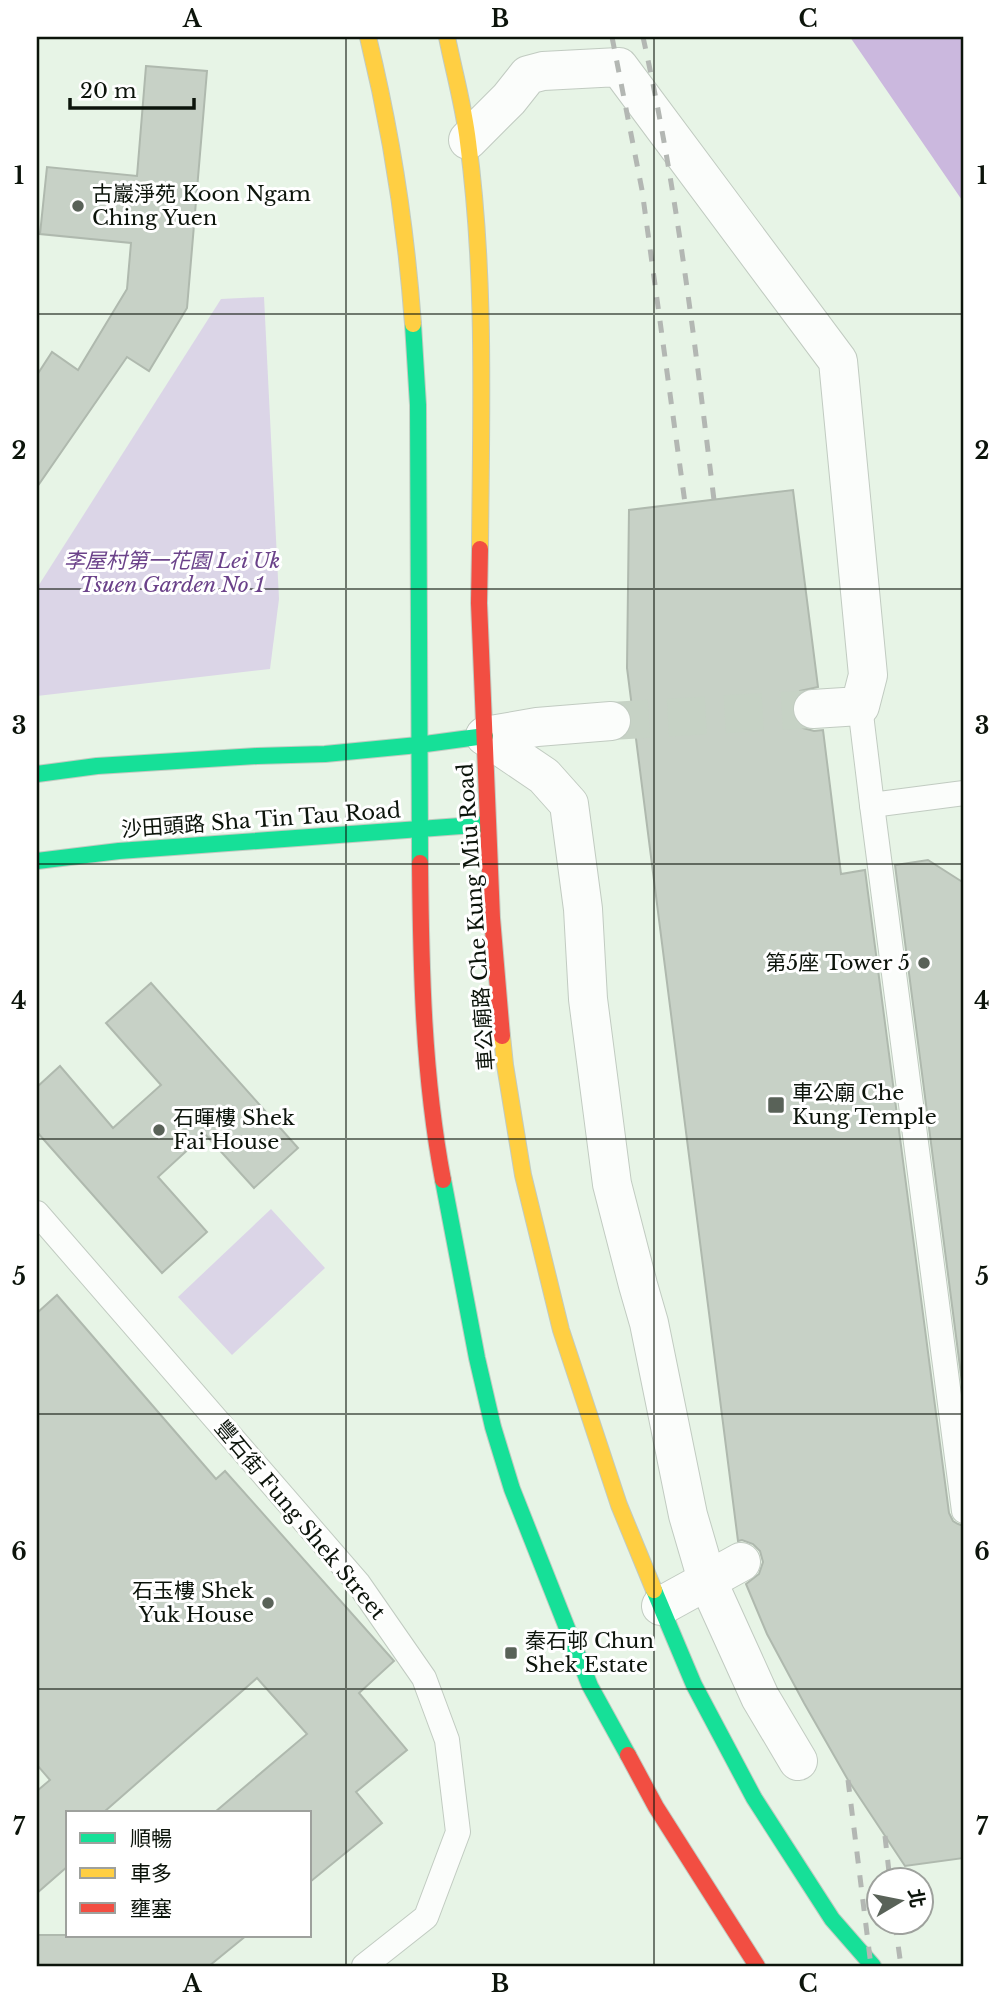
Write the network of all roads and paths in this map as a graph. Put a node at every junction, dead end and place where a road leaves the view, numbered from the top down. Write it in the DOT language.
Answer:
graph roads {
  1 [pos="368,37"];
  2 [pos="447,37"];
  3 [pos="468,140"];
  4 [pos="860,706"];
  5 [pos="813,709"];
  6 [pos="611,721"];
  7 [pos="485,736"];
  8 [pos="418,745"];
  9 [pos="37,774"];
  10 [pos="964,793"];
  11 [pos="872,805"];
  12 [pos="488,824"];
  13 [pos="420,830"];
  14 [pos="37,861"];
  15 [pos="37,1213"];
  16 [pos="964,1511"];
  17 [pos="741,1562"];
  18 [pos="706,1580"];
  19 [pos="661,1606"];
  20 [pos="798,1761"];
  21 [pos="364,1966"];
  22 [pos="757,1966"];
  23 [pos="873,1966"];
  1 -- 8 [label="main road"];
  2 -- 3 [label="main road, 車公廟路 Che Kung Miu Road"];
  3 -- 4 [label="street"];
  3 -- 7 [label="main road, 車公廟路 Che Kung Miu Road"];
  4 -- 5 [label="street"];
  4 -- 11 [label="lane"];
  6 -- 7 [label="street"];
  7 -- 8 [label="main road"];
  7 -- 12 [label="main road, 車公廟路 Che Kung Miu Road"];
  7 -- 18 [label="street"];
  8 -- 9 [label="main road"];
  8 -- 13 [label="main road"];
  10 -- 11 [label="lane"];
  11 -- 16 [label="lane"];
  12 -- 13 [label="main road, 沙田頭路 Sha Tin Tau Road"];
  12 -- 19 [label="main road, 車公廟路 Che Kung Miu Road"];
  13 -- 14 [label="main road, 沙田頭路 Sha Tin Tau Road"];
  13 -- 22 [label="main road"];
  15 -- 21 [label="lane, 豐石街 Fung Shek Street"];
  17 -- 18 [label="street"];
  18 -- 19 [label="street"];
  18 -- 20 [label="street"];
  19 -- 23 [label="main road, 車公廟路 Che Kung Miu Road"];
}
